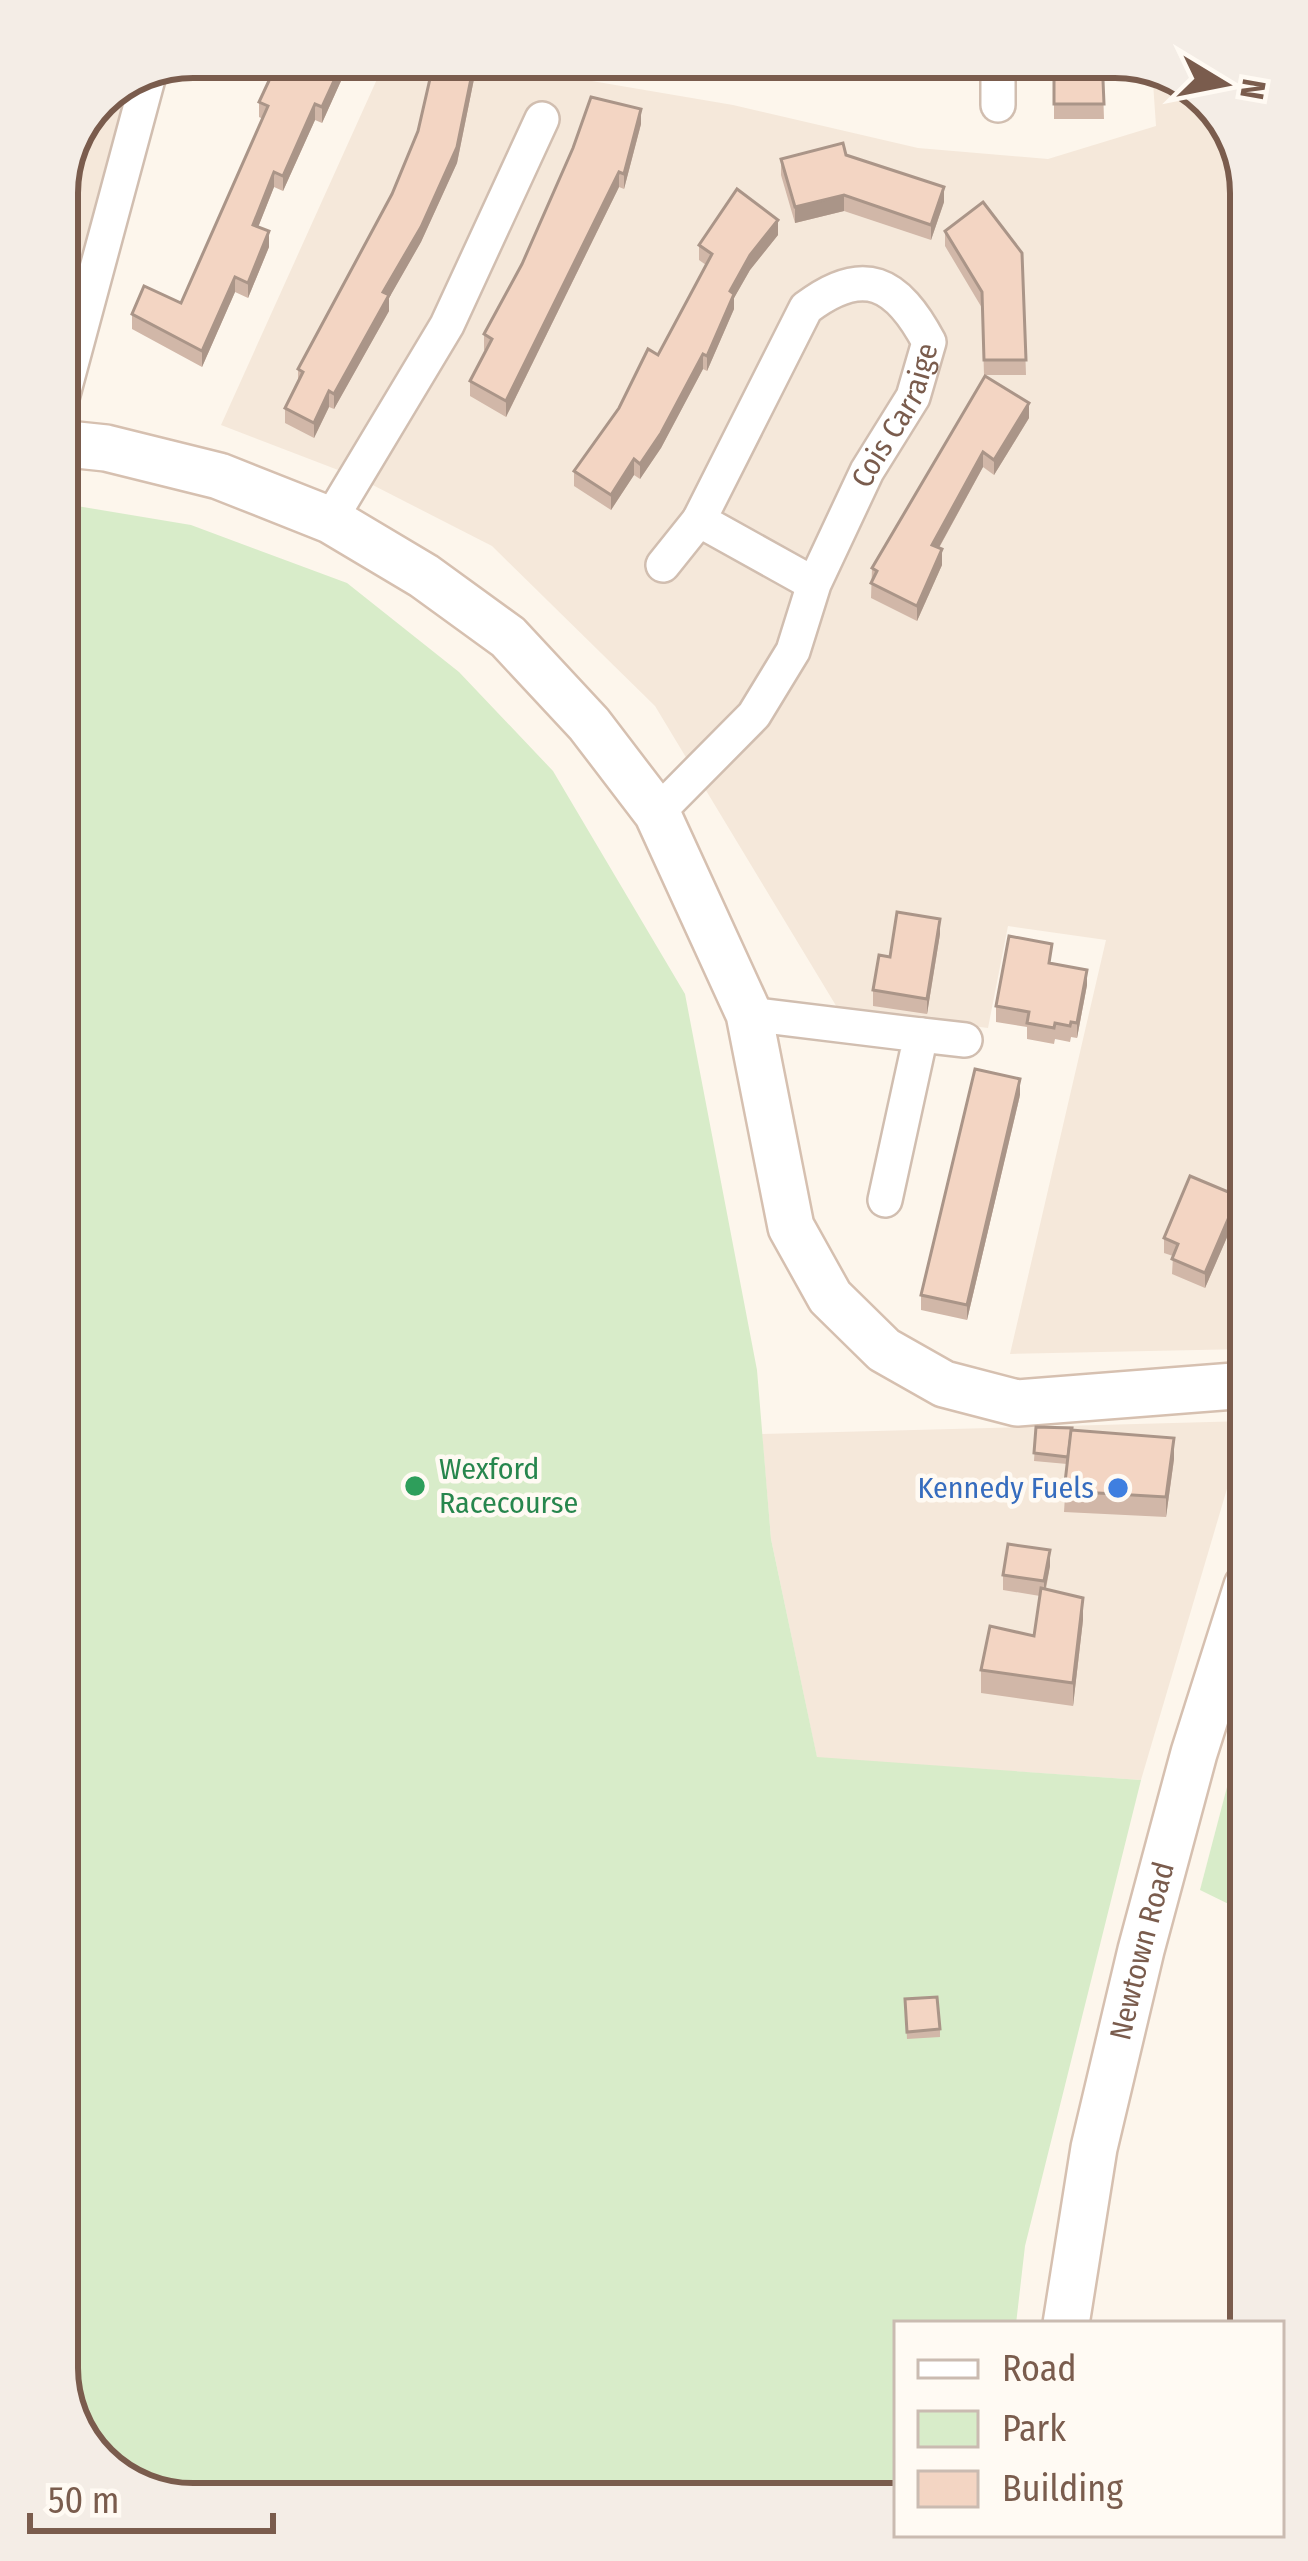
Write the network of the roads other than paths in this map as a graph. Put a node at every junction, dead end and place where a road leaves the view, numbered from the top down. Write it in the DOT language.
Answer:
graph roads {
  1 [pos="998,78"];
  2 [pos="144,89"];
  3 [pos="998,105"];
  4 [pos="542,119"];
  5 [pos="78,338"];
  6 [pos="78,445"];
  7 [pos="330,520"];
  8 [pos="699,520"];
  9 [pos="663,565"];
  10 [pos="814,584"];
  11 [pos="656,813"];
  12 [pos="749,1014"];
  13 [pos="922,1035"];
  14 [pos="965,1040"];
  15 [pos="885,1200"];
  16 [pos="1230,1386"];
  17 [pos="1230,1640"];
  18 [pos="1066,2321"];
  1 -- 3 [label="street"];
  2 -- 5 [label="street"];
  4 -- 7 [label="street"];
  6 -- 7 [label="street"];
  7 -- 11 [label="street"];
  8 -- 9 [label="street, Cois Carraige"];
  8 -- 10 [label="street"];
  8 -- 10 [label="street, Cois Carraige"];
  10 -- 11 [label="street, Cois Carraige"];
  11 -- 12 [label="street"];
  12 -- 13 [label="street"];
  12 -- 16 [label="street"];
  13 -- 14 [label="street"];
  13 -- 15 [label="street"];
  17 -- 18 [label="street, Newtown Road"];
}
